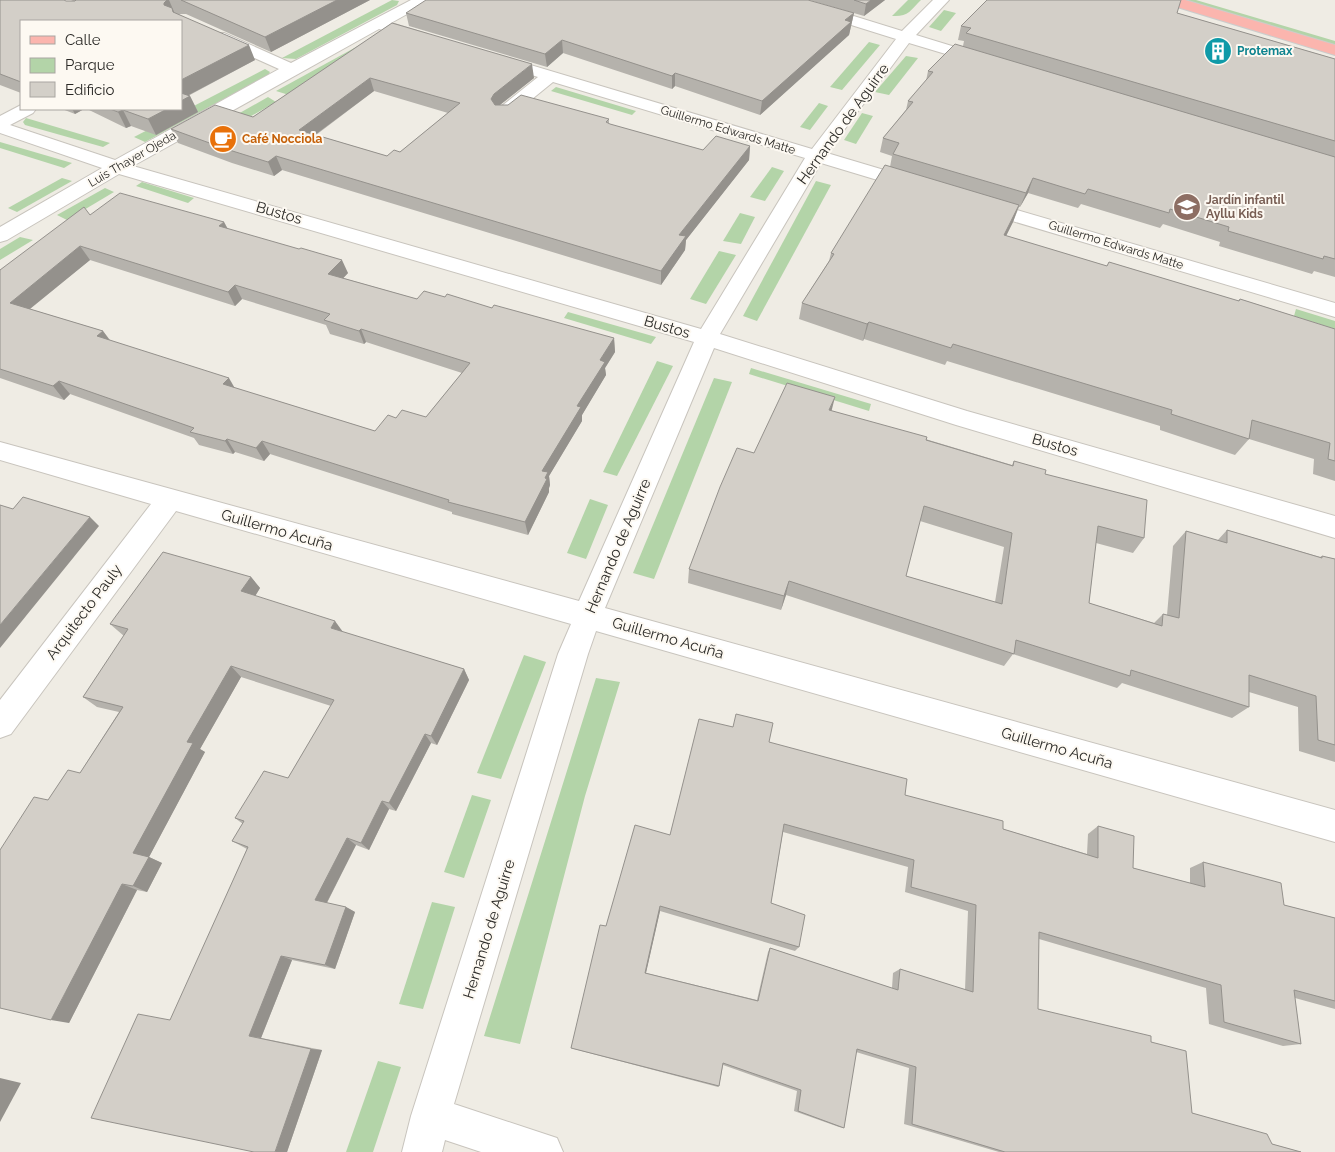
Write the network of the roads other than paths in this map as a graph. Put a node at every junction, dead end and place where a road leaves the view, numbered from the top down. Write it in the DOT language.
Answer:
graph roads {
  1 [pos="422,0"];
  2 [pos="786,0"];
  3 [pos="941,0"];
  4 [pos="1169,0"];
  5 [pos="380,24"];
  6 [pos="205,30"];
  7 [pos="906,36"];
  8 [pos="439,42"];
  9 [pos="1335,50"];
  10 [pos="485,56"];
  11 [pos="1001,66"];
  12 [pos="292,69"];
  13 [pos="550,76"];
  14 [pos="25,110"];
  15 [pos="504,113"];
  16 [pos="0,125"];
  17 [pos="816,156"];
  18 [pos="117,167"];
  19 [pos="934,191"];
  20 [pos="963,200"];
  21 [pos="0,236"];
  22 [pos="1335,310"];
  23 [pos="707,338"];
  24 [pos="0,451"];
  25 [pos="169,500"];
  26 [pos="1335,527"];
  27 [pos="589,616"];
  28 [pos="0,724"];
  29 [pos="1335,826"];
  30 [pos="426,1134"];
  31 [pos="544,1152"];
  1 -- 5 [label="street, Luis Thayer Ojeda"];
  2 -- 7 [label="street"];
  3 -- 7 [label="street, Hernando de Aguirre"];
  4 -- 9 [label="main road"];
  5 -- 8 [label="street"];
  5 -- 12 [label="street, Luis Thayer Ojeda"];
  6 -- 12 [label="street"];
  7 -- 11 [label="street"];
  7 -- 17 [label="street, Hernando de Aguirre"];
  10 -- 13 [label="street, Guillermo Edwards Matte"];
  12 -- 18 [label="street, Luis Thayer Ojeda"];
  13 -- 15 [label="street"];
  13 -- 17 [label="street, Guillermo Edwards Matte"];
  14 -- 16 [label="street, Bustos"];
  16 -- 18 [label="street, Bustos"];
  17 -- 19 [label="street, Guillermo Edwards Matte"];
  17 -- 23 [label="street, Hernando de Aguirre"];
  18 -- 21 [label="street, Luis Thayer Ojeda"];
  18 -- 23 [label="street, Bustos"];
  20 -- 22 [label="street, Guillermo Edwards Matte"];
  23 -- 26 [label="street, Bustos"];
  23 -- 27 [label="street, Hernando de Aguirre"];
  24 -- 25 [label="street, Guillermo Acuña"];
  25 -- 27 [label="street, Guillermo Acuña"];
  25 -- 28 [label="street, Arquitecto Pauly"];
  27 -- 29 [label="street, Guillermo Acuña"];
  27 -- 30 [label="street, Hernando de Aguirre"];
  30 -- 31 [label="street"];
}
